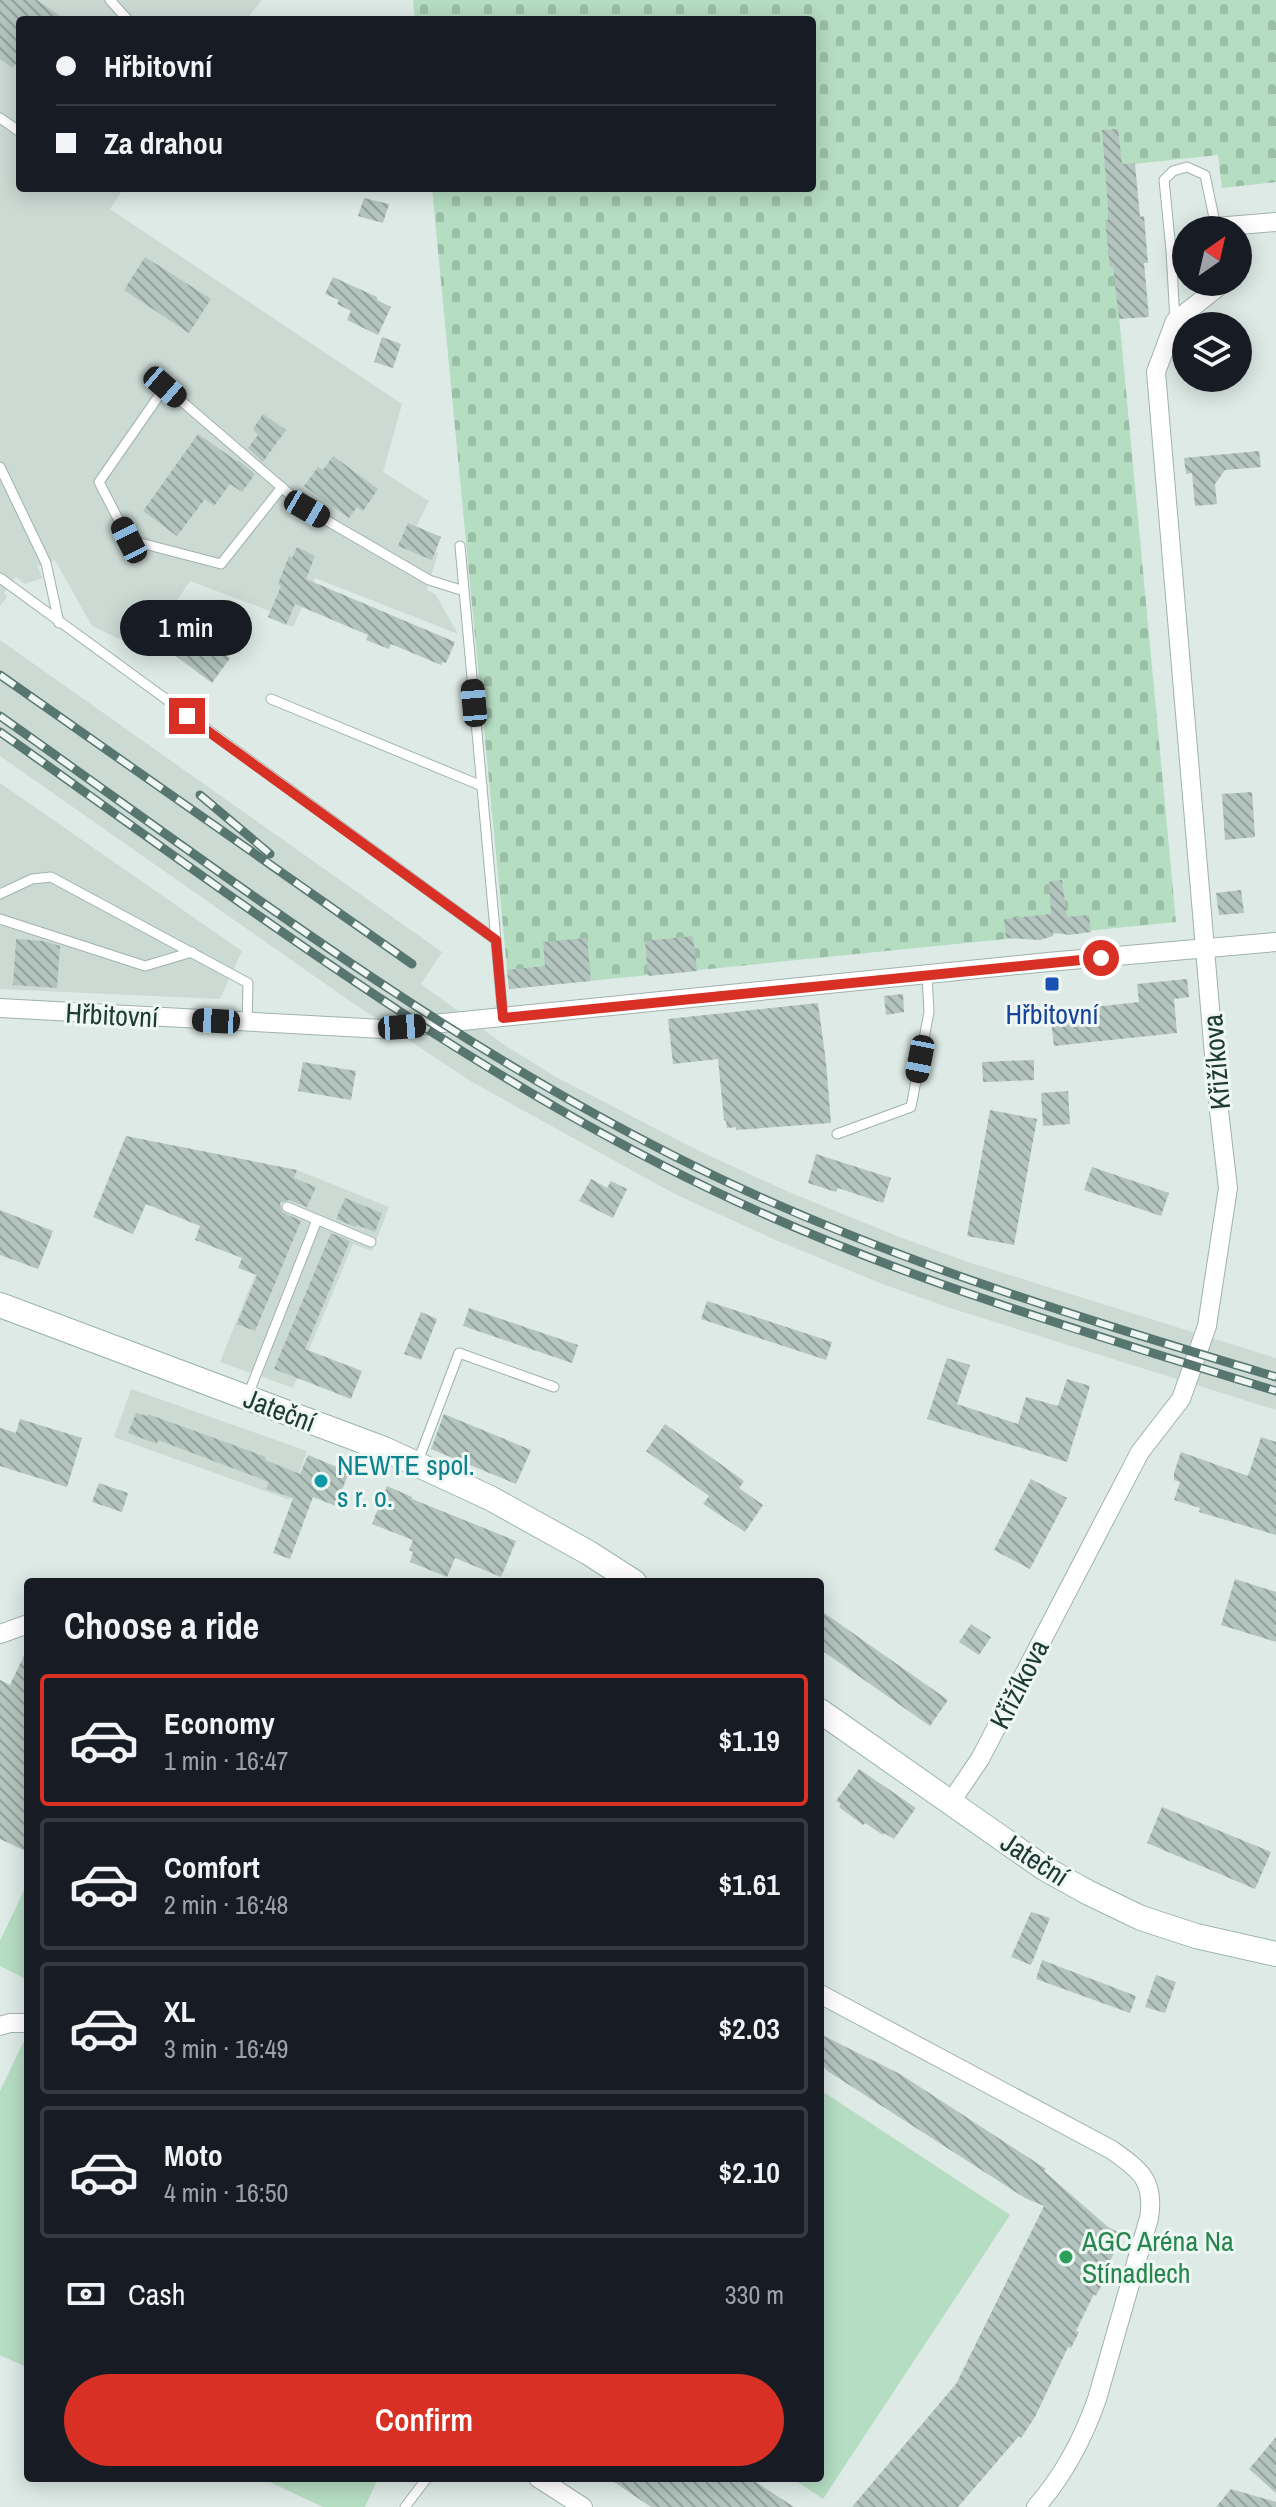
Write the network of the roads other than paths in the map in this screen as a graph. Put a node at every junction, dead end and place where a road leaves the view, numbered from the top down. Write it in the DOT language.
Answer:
graph roads {
  1 [pos="110,0"];
  2 [pos="124,16"];
  3 [pos="1213,216"];
  4 [pos="1276,222"];
  5 [pos="1252,225"];
  6 [pos="1172,283"];
  7 [pos="1207,296"];
  8 [pos="1186,312"];
  9 [pos="1172,329"];
  10 [pos="0,467"];
  11 [pos="282,487"];
  12 [pos="460,546"];
  13 [pos="0,578"];
  14 [pos="464,591"];
  15 [pos="59,623"];
  16 [pos="271,699"];
  17 [pos="482,786"];
  18 [pos="0,894"];
  19 [pos="0,919"];
  20 [pos="496,940"];
  21 [pos="1276,942"];
  22 [pos="1206,948"];
  23 [pos="192,952"];
  24 [pos="927,976"];
  25 [pos="0,1008"];
  26 [pos="503,1018"];
  27 [pos="247,1023"];
  28 [pos="837,1134"];
  29 [pos="287,1207"];
  30 [pos="317,1220"];
  31 [pos="371,1242"];
  32 [pos="0,1305"];
  33 [pos="554,1387"];
  34 [pos="248,1397"];
  35 [pos="417,1464"];
  36 [pos="628,1578"];
  37 [pos="24,1625"];
  38 [pos="0,1634"];
  39 [pos="824,1714"];
  40 [pos="950,1803"];
  41 [pos="1276,1954"];
  42 [pos="824,1996"];
  43 [pos="24,2023"];
  44 [pos="0,2026"];
  45 [pos="424,2482"];
  46 [pos="544,2482"];
  47 [pos="405,2507"];
  48 [pos="583,2507"];
  49 [pos="1036,2507"];
  1 -- 2 [label="lane"];
  3 -- 6 [label="lane"];
  4 -- 5 [label="street"];
  7 -- 8 [label="street"];
  9 -- 22 [label="street, Křižíkova"];
  10 -- 15 [label="lane"];
  11 -- 11 [label="lane"];
  11 -- 14 [label="lane"];
  12 -- 14 [label="lane"];
  13 -- 15 [label="lane"];
  14 -- 17 [label="lane"];
  15 -- 20 [label="lane"];
  16 -- 17 [label="lane"];
  17 -- 20 [label="lane"];
  18 -- 23 [label="lane"];
  19 -- 23 [label="lane"];
  20 -- 26 [label="lane"];
  21 -- 22 [label="street, Hřbitovní"];
  22 -- 24 [label="street, Hřbitovní"];
  22 -- 40 [label="street, Křižíkova"];
  23 -- 27 [label="lane"];
  24 -- 26 [label="street, Hřbitovní"];
  24 -- 28 [label="lane"];
  25 -- 27 [label="street, Hřbitovní"];
  26 -- 27 [label="street, Hřbitovní"];
  29 -- 30 [label="lane"];
  30 -- 31 [label="lane"];
  30 -- 34 [label="lane"];
  32 -- 34 [label="main road, Jateční"];
  33 -- 35 [label="lane"];
  34 -- 35 [label="main road, Jateční"];
  35 -- 36 [label="main road, Jateční"];
  37 -- 38 [label="street"];
  39 -- 40 [label="main road, Jateční"];
  40 -- 41 [label="main road, Jateční"];
  42 -- 49 [label="street"];
  43 -- 44 [label="street"];
  45 -- 47 [label="lane"];
  46 -- 48 [label="street"];
}
